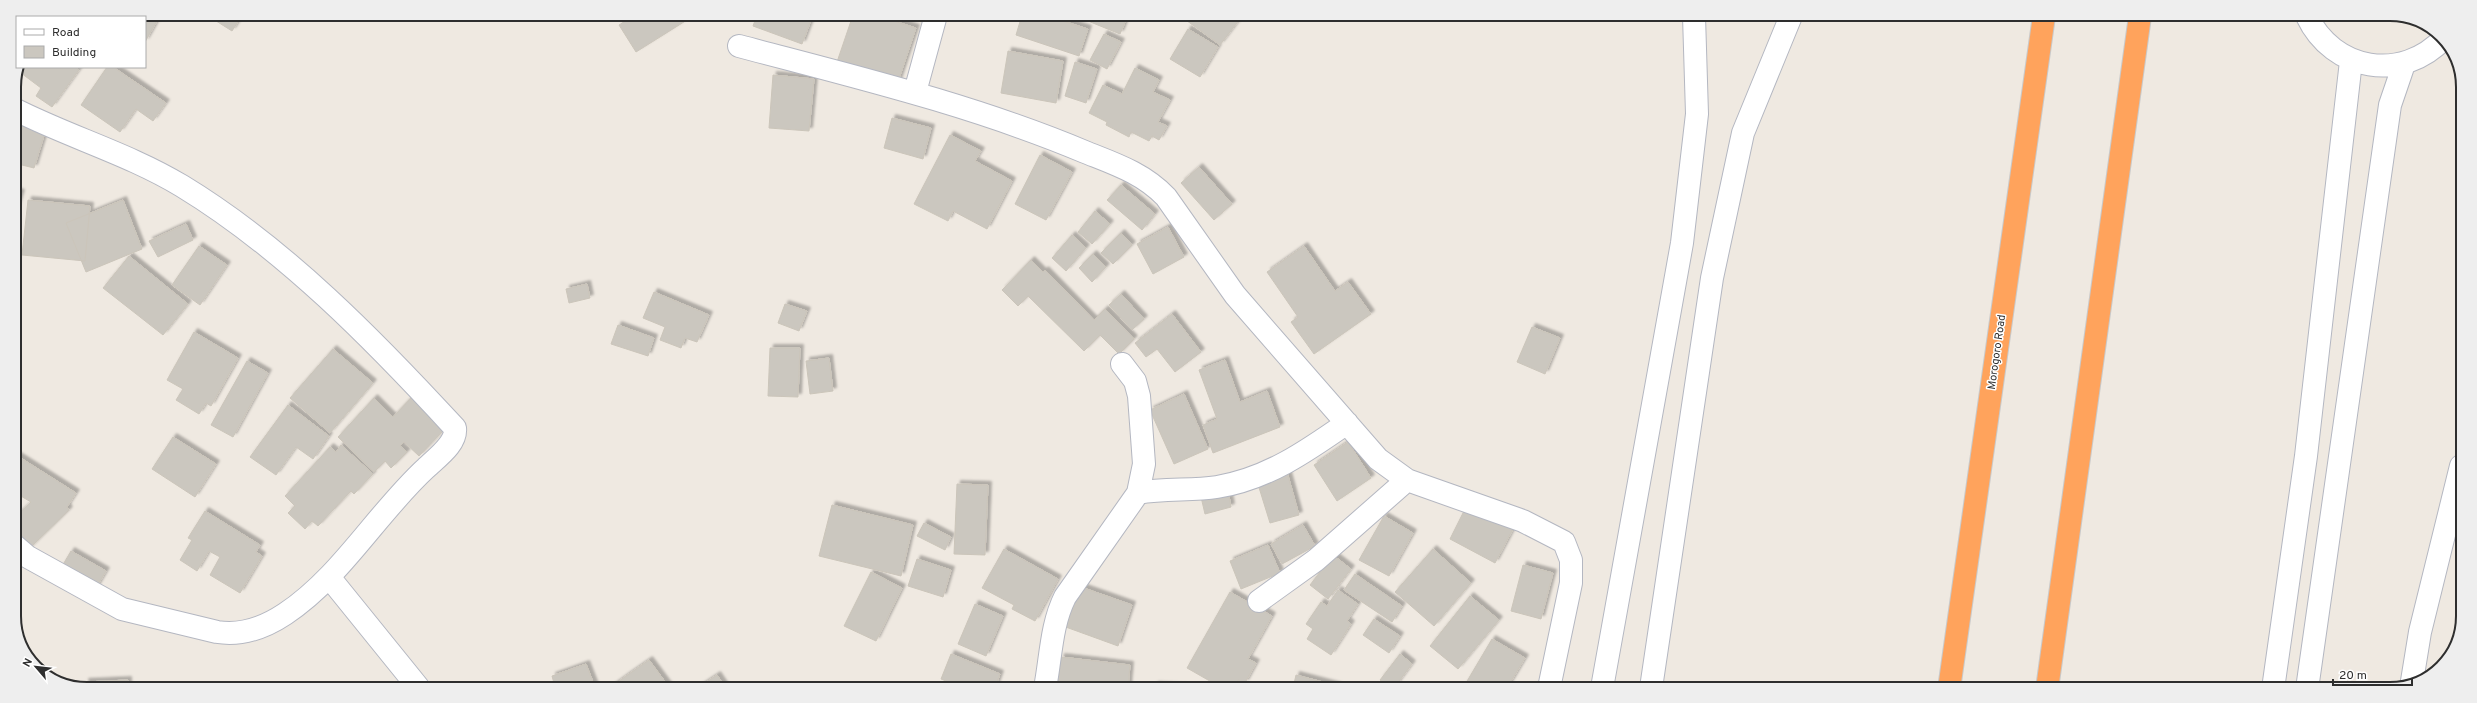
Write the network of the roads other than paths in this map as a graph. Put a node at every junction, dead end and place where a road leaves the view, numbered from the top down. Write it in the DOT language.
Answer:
graph roads {
  1 [pos="934,21"];
  2 [pos="1694,21"];
  3 [pos="1789,21"];
  4 [pos="2043,21"];
  5 [pos="2139,21"];
  6 [pos="2310,21"];
  7 [pos="2438,43"];
  8 [pos="739,46"];
  9 [pos="2351,60"];
  10 [pos="2404,64"];
  11 [pos="915,92"];
  12 [pos="21,113"];
  13 [pos="1122,364"];
  14 [pos="1347,423"];
  15 [pos="1407,480"];
  16 [pos="1138,493"];
  17 [pos="2456,507"];
  18 [pos="2453,531"];
  19 [pos="21,551"];
  20 [pos="329,577"];
  21 [pos="1259,601"];
  22 [pos="2413,677"];
  23 [pos="414,682"];
  24 [pos="1046,682"];
  25 [pos="1550,682"];
  26 [pos="1603,682"];
  27 [pos="1652,682"];
  28 [pos="1950,682"];
  29 [pos="2048,682"];
  30 [pos="2274,682"];
  31 [pos="2308,682"];
  1 -- 11 [label="street"];
  2 -- 26 [label="street"];
  3 -- 27 [label="street"];
  4 -- 28 [label="highway, Morogoro Road"];
  5 -- 29 [label="highway"];
  6 -- 9 [label="street"];
  7 -- 10 [label="street"];
  8 -- 11 [label="street"];
  9 -- 10 [label="street"];
  9 -- 30 [label="street"];
  10 -- 31 [label="street"];
  11 -- 14 [label="street"];
  12 -- 20 [label="street"];
  13 -- 16 [label="street"];
  14 -- 15 [label="street"];
  14 -- 16 [label="street"];
  15 -- 21 [label="street"];
  15 -- 25 [label="street"];
  16 -- 24 [label="street"];
  17 -- 18 [label="street"];
  18 -- 22 [label="street"];
  19 -- 20 [label="street"];
  20 -- 23 [label="street"];
}
